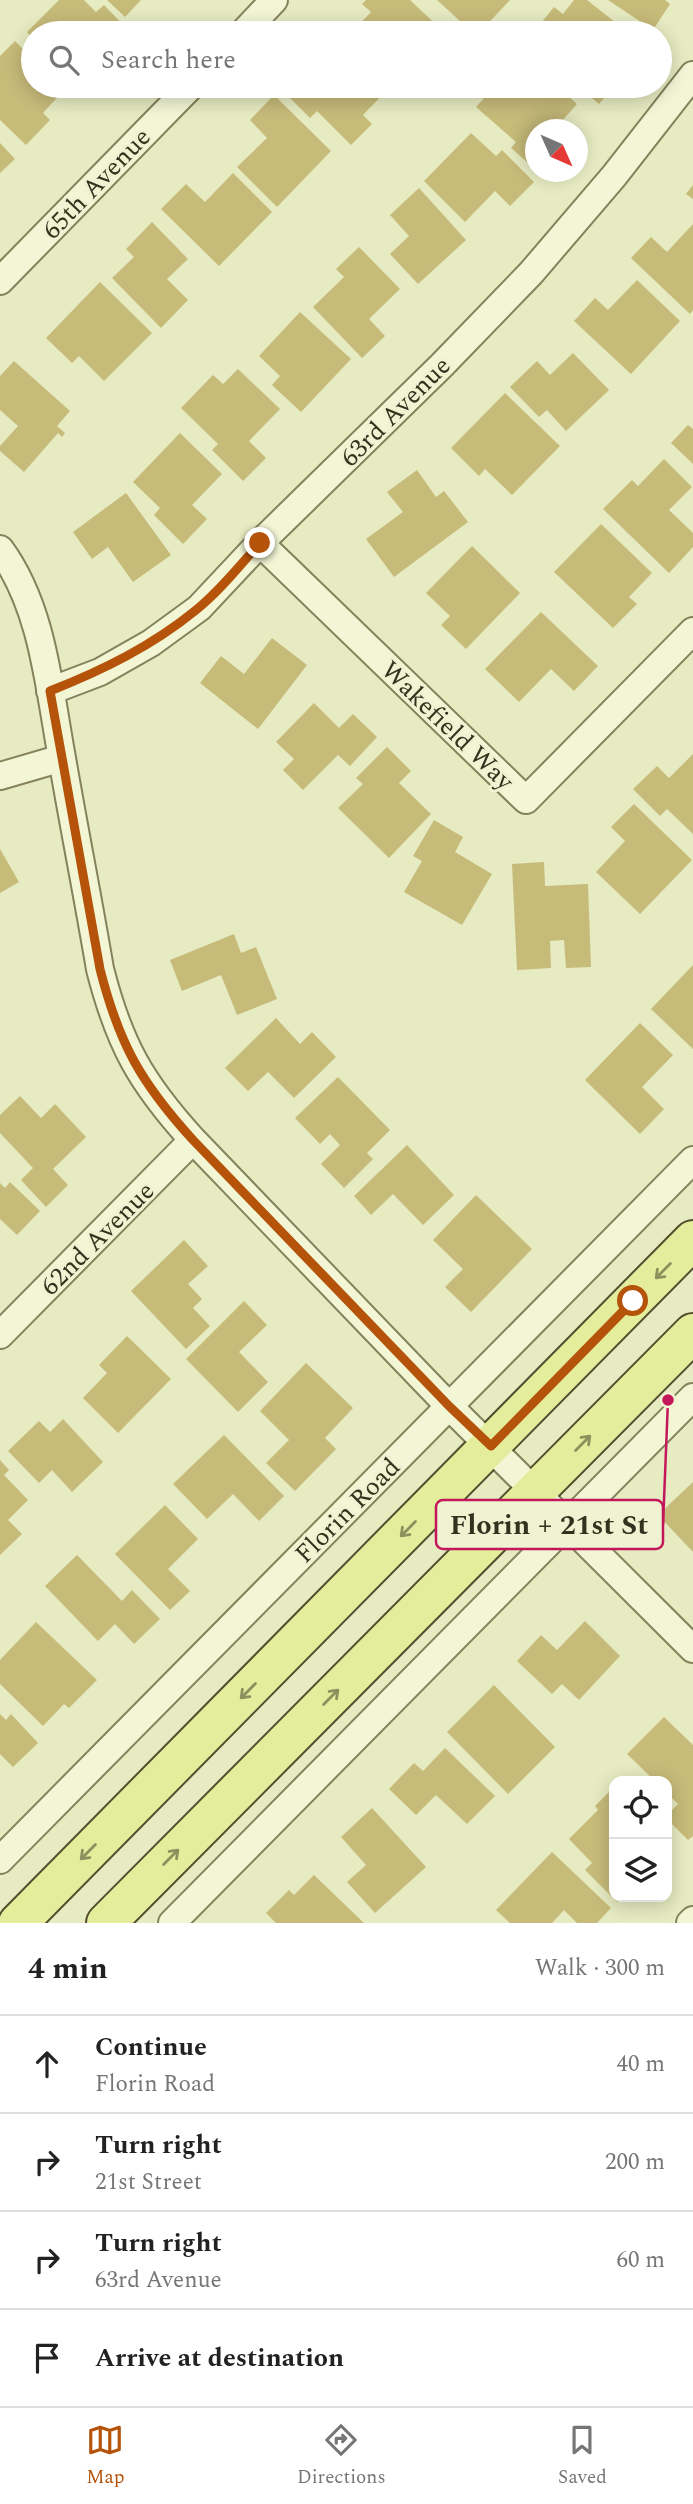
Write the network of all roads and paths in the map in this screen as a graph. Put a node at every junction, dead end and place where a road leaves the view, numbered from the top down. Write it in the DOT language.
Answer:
graph roads {
  1 [pos="274,0"];
  2 [pos="254,21"];
  3 [pos="693,75"];
  4 [pos="179,98"];
  5 [pos="0,281"];
  6 [pos="260,543"];
  7 [pos="0,549"];
  8 [pos="693,631"];
  9 [pos="50,691"];
  10 [pos="62,758"];
  11 [pos="0,776"];
  12 [pos="193,1140"];
  13 [pos="693,1160"];
  14 [pos="693,1240"];
  15 [pos="693,1333"];
  16 [pos="0,1335"];
  17 [pos="693,1397"];
  18 [pos="449,1406"];
  19 [pos="491,1446"];
  20 [pos="534,1491"];
  21 [pos="568,1524"];
  22 [pos="693,1648"];
  23 [pos="0,1860"];
  24 [pos="18,1923"];
  25 [pos="106,1923"];
  26 [pos="172,1923"];
  1 -- 2 [label="street"];
  3 -- 6 [label="street, 63rd Avenue"];
  4 -- 5 [label="street, 65th Avenue"];
  6 -- 8 [label="street, Wakefield Way"];
  6 -- 9 [label="street, 63rd Avenue"];
  7 -- 9 [label="street"];
  9 -- 10 [label="street"];
  10 -- 11 [label="street"];
  10 -- 12 [label="street"];
  12 -- 16 [label="street, 62nd Avenue"];
  12 -- 18 [label="street"];
  13 -- 18 [label="street, Florin Road"];
  14 -- 19 [label="main road, one-way"];
  20 -- 15 [label="main road, one-way"];
  17 -- 21 [label="street"];
  18 -- 19 [label="street"];
  18 -- 23 [label="street, Florin Road"];
  19 -- 20 [label="street"];
  19 -- 24 [label="main road, one-way"];
  20 -- 21 [label="street"];
  25 -- 20 [label="main road, one-way"];
  21 -- 22 [label="street"];
  21 -- 26 [label="street"];
}
